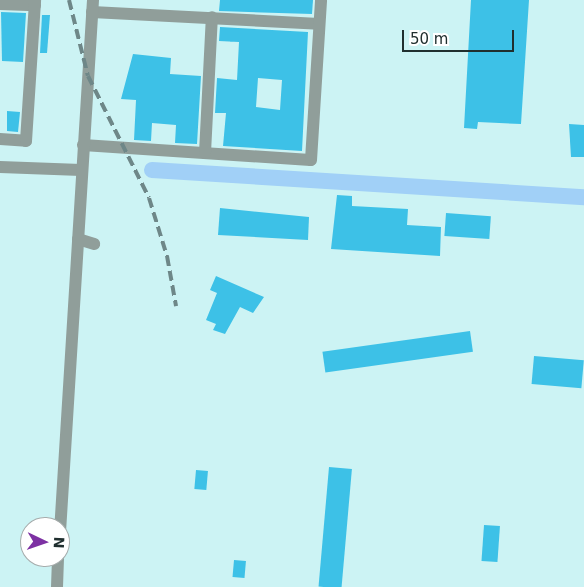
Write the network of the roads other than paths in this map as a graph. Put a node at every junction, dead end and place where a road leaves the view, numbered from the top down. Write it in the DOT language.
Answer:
graph roads {
  1 [pos="321,0"];
  2 [pos="35,3"];
  3 [pos="0,4"];
  4 [pos="92,6"];
  5 [pos="212,17"];
  6 [pos="319,24"];
  7 [pos="0,140"];
  8 [pos="83,145"];
  9 [pos="204,153"];
  10 [pos="0,167"];
  11 [pos="81,170"];
  12 [pos="78,239"];
  13 [pos="94,244"];
  14 [pos="61,517"];
  15 [pos="57,567"];
  16 [pos="56,587"];
  1 -- 6 [label="street"];
  2 -- 3 [label="street"];
  2 -- 7 [label="street"];
  4 -- 5 [label="street"];
  4 -- 8 [label="street"];
  5 -- 6 [label="street"];
  5 -- 9 [label="street"];
  6 -- 9 [label="street"];
  8 -- 9 [label="street"];
  8 -- 11 [label="street"];
  10 -- 11 [label="street"];
  11 -- 12 [label="street"];
  12 -- 13 [label="street"];
  12 -- 14 [label="street"];
  15 -- 16 [label="street"];
}
